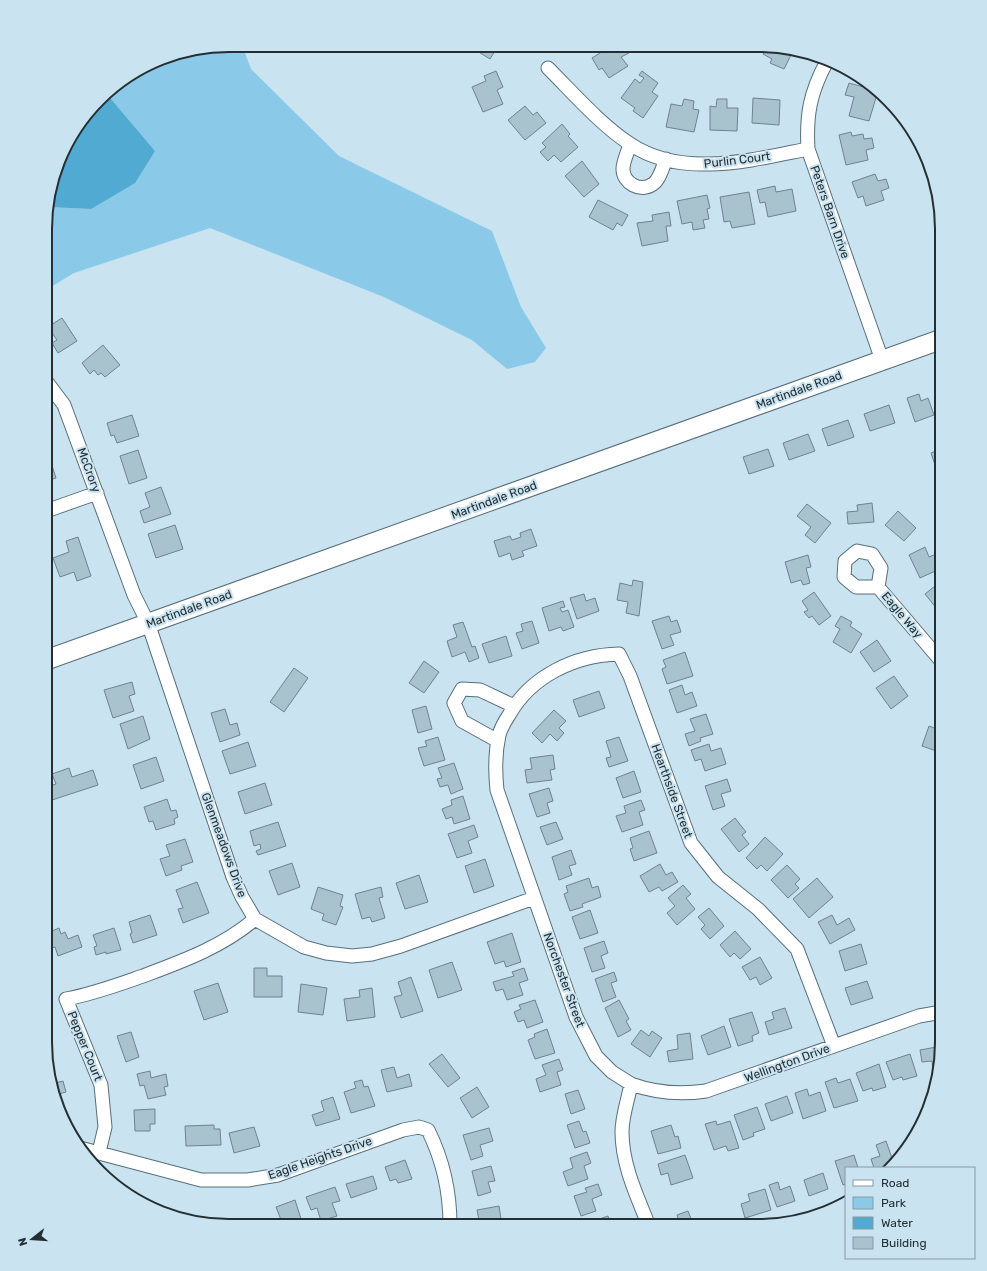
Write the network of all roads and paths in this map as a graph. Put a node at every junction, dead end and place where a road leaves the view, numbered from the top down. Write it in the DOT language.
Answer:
graph roads {
  1 [pos="825,65"];
  2 [pos="548,68"];
  3 [pos="630,144"];
  4 [pos="808,149"];
  5 [pos="666,159"];
  6 [pos="935,341"];
  7 [pos="882,360"];
  8 [pos="52,389"];
  9 [pos="97,493"];
  10 [pos="52,509"];
  11 [pos="878,587"];
  12 [pos="148,623"];
  13 [pos="935,654"];
  14 [pos="52,658"];
  15 [pos="514,706"];
  16 [pos="506,720"];
  17 [pos="498,741"];
  18 [pos="534,898"];
  19 [pos="255,919"];
  20 [pos="935,1013"];
  21 [pos="834,1046"];
  22 [pos="631,1084"];
  23 [pos="88,1150"];
  24 [pos="99,1152"];
  25 [pos="450,1219"];
  26 [pos="646,1219"];
  1 -- 4 [label="street, Peters Barn Drive"];
  2 -- 3 [label="street, Purlin Court"];
  3 -- 5 [label="street, Purlin Court"];
  3 -- 5 [label="street"];
  4 -- 5 [label="street, Purlin Court"];
  4 -- 7 [label="street, Peters Barn Drive"];
  6 -- 7 [label="street, Martindale Road"];
  7 -- 12 [label="street, Martindale Road"];
  8 -- 9 [label="street, McCrory"];
  9 -- 10 [label="street"];
  9 -- 12 [label="street, McCrory"];
  11 -- 13 [label="street, Eagle Way"];
  12 -- 14 [label="street, Martindale Road"];
  12 -- 19 [label="street, Glenmeadows Drive"];
  15 -- 16 [label="street, Hearthside Street"];
  15 -- 17 [label="street"];
  15 -- 21 [label="street, Hearthside Street"];
  16 -- 17 [label="street, Norchester Street"];
  17 -- 18 [label="street, Norchester Street"];
  18 -- 19 [label="street, Glenmeadows Drive"];
  18 -- 22 [label="street, Norchester Street"];
  19 -- 24 [label="street, Pepper Court"];
  20 -- 21 [label="street, Wellington Drive"];
  21 -- 22 [label="street, Wellington Drive"];
  22 -- 26 [label="street"];
  23 -- 24 [label="street, Eagle Heights Drive"];
  24 -- 25 [label="street, Eagle Heights Drive"];
}
